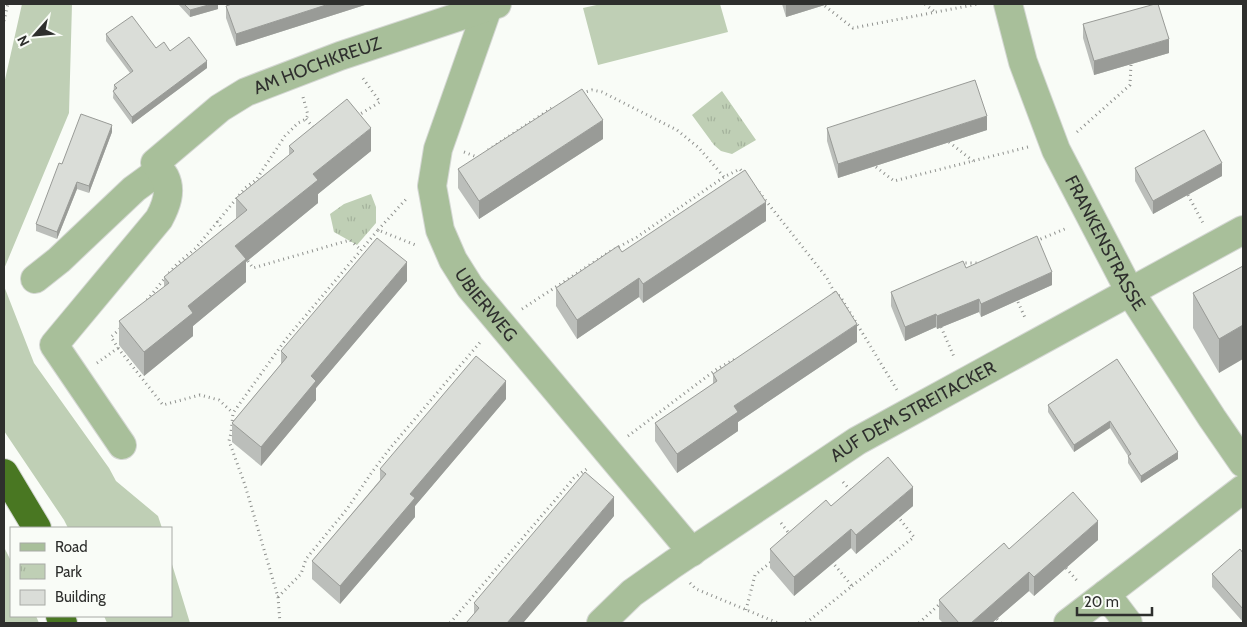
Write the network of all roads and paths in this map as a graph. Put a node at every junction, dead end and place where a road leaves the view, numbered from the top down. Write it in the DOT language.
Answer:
graph roads {
  1 [pos="8,4"];
  2 [pos="925,4"];
  3 [pos="978,4"];
  4 [pos="1008,4"];
  5 [pos="492,5"];
  6 [pos="825,6"];
  7 [pos="935,12"];
  8 [pos="4,21"];
  9 [pos="1132,64"];
  10 [pos="297,72"];
  11 [pos="577,95"];
  12 [pos="380,102"];
  13 [pos="553,108"];
  14 [pos="542,114"];
  15 [pos="353,118"];
  16 [pos="306,119"];
  17 [pos="547,120"];
  18 [pos="315,137"];
  19 [pos="949,142"];
  20 [pos="1053,145"];
  21 [pos="973,161"];
  22 [pos="470,162"];
  23 [pos="158,166"];
  24 [pos="876,167"];
  25 [pos="724,177"];
  26 [pos="702,192"];
  27 [pos="706,198"];
  28 [pos="1090,218"];
  29 [pos="217,222"];
  30 [pos="1243,230"];
  31 [pos="642,233"];
  32 [pos="229,237"];
  33 [pos="646,239"];
  34 [pos="1032,243"];
  35 [pos="361,250"];
  36 [pos="241,253"];
  37 [pos="453,260"];
  38 [pos="179,262"];
  39 [pos="986,262"];
  40 [pos="958,266"];
  41 [pos="184,267"];
  42 [pos="578,272"];
  43 [pos="340,274"];
  44 [pos="35,279"];
  45 [pos="583,279"];
  46 [pos="347,280"];
  47 [pos="1130,292"];
  48 [pos="827,299"];
  49 [pos="142,307"];
  50 [pos="123,326"];
  51 [pos="941,327"];
  52 [pos="293,330"];
  53 [pos="300,336"];
  54 [pos="118,348"];
  55 [pos="740,357"];
  56 [pos="734,360"];
  57 [pos="738,366"];
  58 [pos="76,377"];
  59 [pos="966,381"];
  60 [pos="439,391"];
  61 [pos="446,396"];
  62 [pos="674,402"];
  63 [pos="678,408"];
  64 [pos="910,412"];
  65 [pos="233,413"];
  66 [pos="122,444"];
  67 [pos="391,447"];
  68 [pos="608,452"];
  69 [pos="398,453"];
  70 [pos="1243,463"];
  71 [pos="4,473"];
  72 [pos="1243,490"];
  73 [pos="764,503"];
  74 [pos="4,507"];
  75 [pos="541,517"];
  76 [pos="899,518"];
  77 [pos="547,522"];
  78 [pos="16,527"];
  79 [pos="36,527"];
  80 [pos="796,542"];
  81 [pos="682,558"];
  82 [pos="775,559"];
  83 [pos="833,563"];
  84 [pos="485,582"];
  85 [pos="852,586"];
  86 [pos="492,588"];
  87 [pos="1106,594"];
  88 [pos="947,597"];
  89 [pos="746,610"];
  90 [pos="997,619"];
  91 [pos="280,623"];
  92 [pos="450,623"];
  93 [pos="602,623"];
  94 [pos="778,623"];
  95 [pos="806,623"];
  96 [pos="919,623"];
  97 [pos="1001,623"];
  98 [pos="1068,623"];
  99 [pos="1128,623"];
  1 -- 8 [label="path"];
  2 -- 7 [label="path"];
  3 -- 7 [label="path"];
  4 -- 20 [label="street, FRANKENSTRASSE"];
  5 -- 10 [label="street, AM HOCHKREUZ"];
  5 -- 37 [label="street, UBIERWEG"];
  6 -- 7 [label="path"];
  9 -- 20 [label="path"];
  10 -- 16 [label="path"];
  10 -- 23 [label="street, AM HOCHKREUZ"];
  11 -- 25 [label="path"];
  12 -- 15 [label="path"];
  13 -- 14 [label="path"];
  14 -- 17 [label="path"];
  14 -- 22 [label="path"];
  16 -- 18 [label="path"];
  16 -- 29 [label="path"];
  19 -- 21 [label="path"];
  20 -- 21 [label="path"];
  20 -- 28 [label="street, FRANKENSTRASSE"];
  21 -- 24 [label="path"];
  23 -- 44 [label="street, AM HOCHKREUZ"];
  23 -- 58 [label="street"];
  26 -- 27 [label="path"];
  28 -- 34 [label="path"];
  28 -- 47 [label="street, FRANKENSTRASSE"];
  29 -- 32 [label="path"];
  29 -- 38 [label="path"];
  30 -- 47 [label="street, AUF DEM STREITACKER"];
  31 -- 33 [label="path"];
  35 -- 36 [label="path"];
  35 -- 37 [label="path"];
  35 -- 43 [label="path"];
  37 -- 68 [label="street, UBIERWEG"];
  38 -- 41 [label="path"];
  38 -- 49 [label="path"];
  39 -- 40 [label="path"];
  42 -- 45 [label="path"];
  43 -- 46 [label="path"];
  43 -- 52 [label="path"];
  47 -- 59 [label="street, AUF DEM STREITACKER"];
  47 -- 70 [label="street, FRANKENSTRASSE"];
  48 -- 64 [label="path"];
  50 -- 54 [label="path"];
  51 -- 59 [label="path"];
  52 -- 53 [label="path"];
  52 -- 65 [label="path"];
  54 -- 58 [label="path"];
  54 -- 65 [label="path"];
  55 -- 56 [label="path"];
  56 -- 57 [label="path"];
  56 -- 62 [label="path"];
  58 -- 66 [label="street"];
  59 -- 64 [label="street, AUF DEM STREITACKER"];
  60 -- 61 [label="path"];
  62 -- 63 [label="path"];
  62 -- 68 [label="path"];
  64 -- 73 [label="street, AUF DEM STREITACKER"];
  65 -- 91 [label="path"];
  67 -- 69 [label="path"];
  68 -- 75 [label="path"];
  68 -- 81 [label="street, UBIERWEG"];
  71 -- 79 [label="highway"];
  72 -- 87 [label="street"];
  73 -- 80 [label="path"];
  73 -- 81 [label="street, AUF DEM STREITACKER"];
  74 -- 78 [label="highway"];
  75 -- 77 [label="path"];
  75 -- 84 [label="path"];
  76 -- 85 [label="path"];
  81 -- 89 [label="path"];
  81 -- 93 [label="street, AUF DEM STREITACKER"];
  82 -- 89 [label="path"];
  83 -- 85 [label="path"];
  84 -- 86 [label="path"];
  84 -- 92 [label="path"];
  85 -- 95 [label="path"];
  87 -- 98 [label="street"];
  87 -- 99 [label="street"];
  88 -- 96 [label="path"];
  89 -- 94 [label="path"];
  90 -- 97 [label="path"];
}
